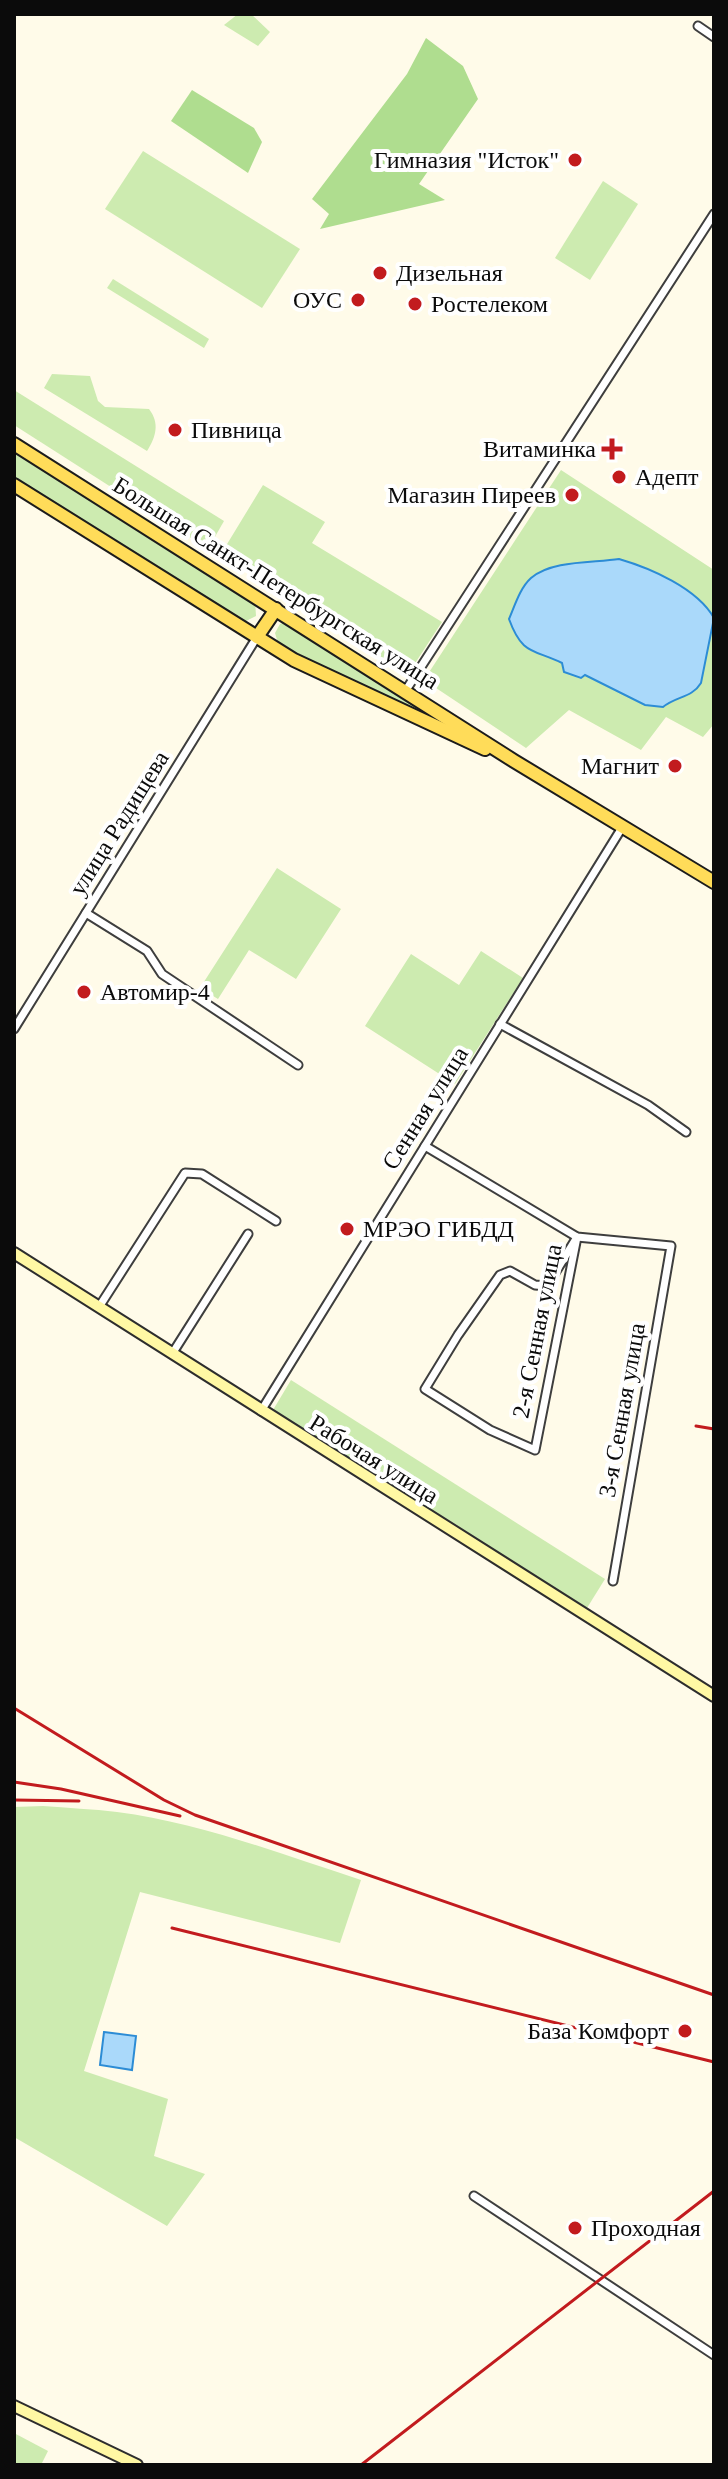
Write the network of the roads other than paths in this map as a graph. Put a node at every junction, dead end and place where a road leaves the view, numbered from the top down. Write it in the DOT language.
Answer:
graph roads {
  1 [pos="698,26"];
  2 [pos="714,37"];
  3 [pos="714,214"];
  4 [pos="14,444"];
  5 [pos="14,485"];
  6 [pos="276,609"];
  7 [pos="257,637"];
  8 [pos="406,690"];
  9 [pos="514,761"];
  10 [pos="623,826"];
  11 [pos="714,882"];
  12 [pos="86,913"];
  13 [pos="500,1024"];
  14 [pos="14,1029"];
  15 [pos="298,1065"];
  16 [pos="686,1132"];
  17 [pos="425,1146"];
  18 [pos="276,1221"];
  19 [pos="248,1234"];
  20 [pos="577,1237"];
  21 [pos="14,1253"];
  22 [pos="99,1307"];
  23 [pos="172,1354"];
  24 [pos="261,1411"];
  25 [pos="613,1581"];
  26 [pos="714,1696"];
  27 [pos="474,2196"];
  28 [pos="714,2355"];
  29 [pos="14,2406"];
  30 [pos="137,2465"];
  1 -- 2 [label="street"];
  3 -- 8 [label="street"];
  4 -- 6 [label="main road, Большая Санкт-Петербургская улица"];
  5 -- 7 [label="main road, Большая Санкт-Петербургская улица"];
  6 -- 7 [label="main road"];
  6 -- 8 [label="main road, Большая Санкт-Петербургская улица"];
  7 -- 9 [label="main road, Большая Санкт-Петербургская улица"];
  7 -- 12 [label="street, улица Радищева"];
  8 -- 9 [label="main road, Большая Санкт-Петербургская улица"];
  9 -- 10 [label="main road, Большая Санкт-Петербургская улица"];
  10 -- 11 [label="main road, Большая Санкт-Петербургская улица"];
  10 -- 13 [label="street, Сенная улица"];
  12 -- 14 [label="street, улица Радищева"];
  12 -- 15 [label="street"];
  13 -- 16 [label="street"];
  13 -- 17 [label="street, Сенная улица"];
  17 -- 20 [label="street"];
  17 -- 24 [label="street, Сенная улица"];
  18 -- 22 [label="street"];
  19 -- 23 [label="street"];
  20 -- 20 [label="street, 2-я Сенная улица"];
  20 -- 25 [label="street, 3-я Сенная улица"];
  21 -- 22 [label="main road, Рабочая улица"];
  22 -- 23 [label="main road, Рабочая улица"];
  23 -- 24 [label="main road, Рабочая улица"];
  24 -- 26 [label="main road, Рабочая улица"];
  27 -- 28 [label="street"];
  29 -- 30 [label="main road"];
}
